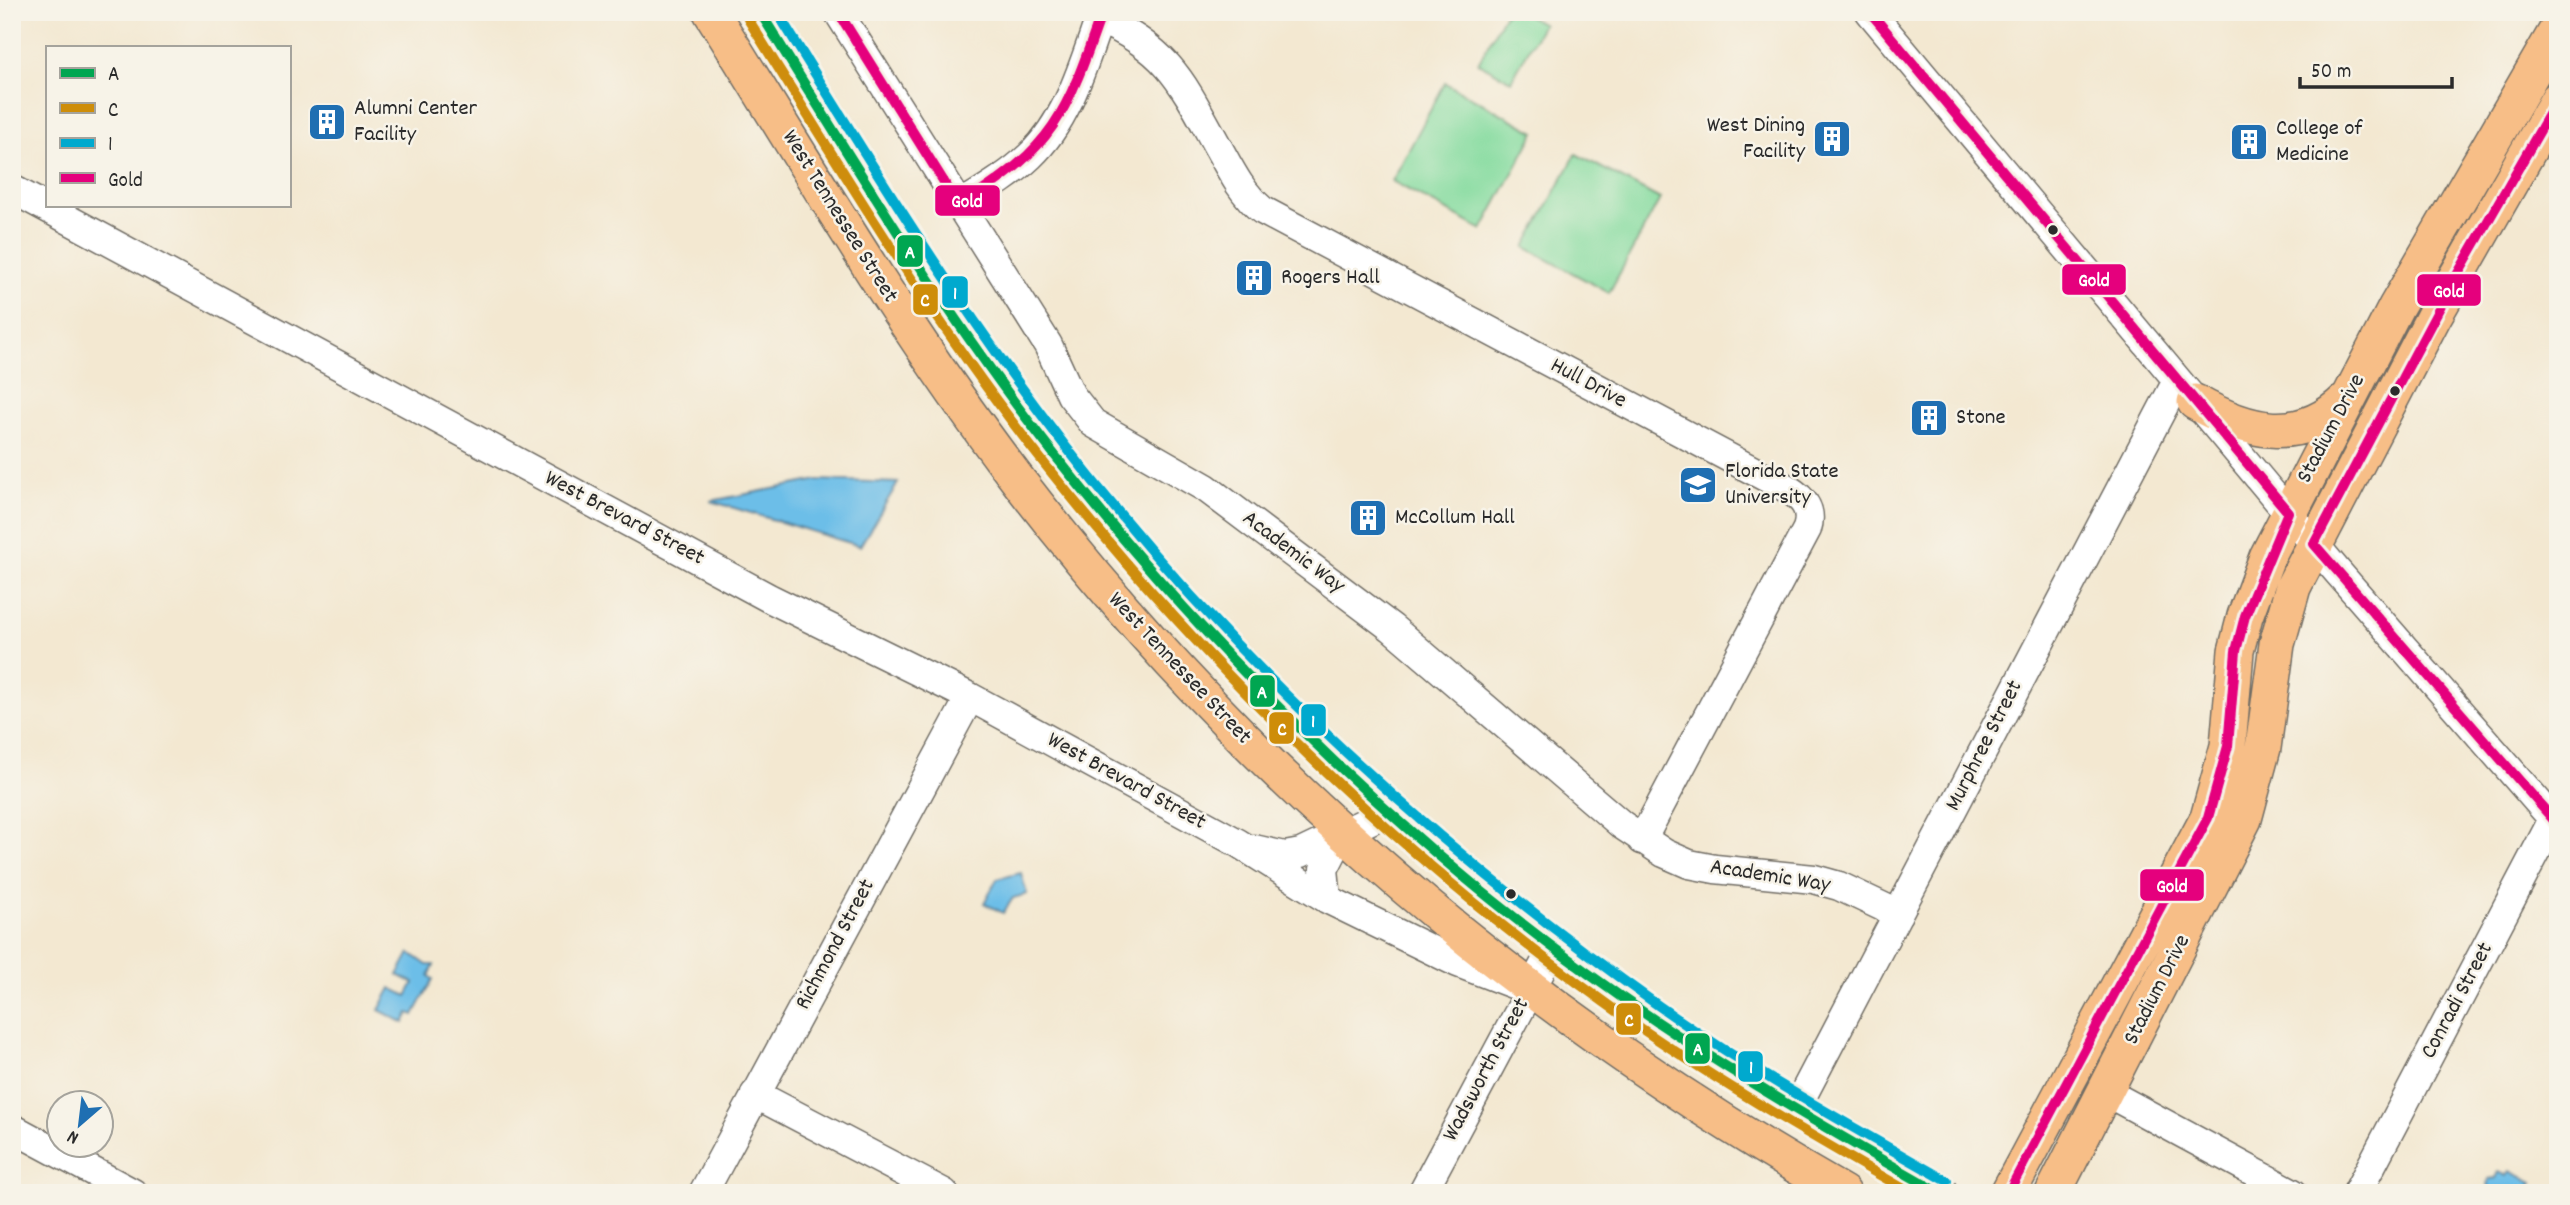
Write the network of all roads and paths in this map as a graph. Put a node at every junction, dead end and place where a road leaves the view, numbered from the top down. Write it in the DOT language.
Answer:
graph roads {
  1 [pos="711,12"];
  2 [pos="761,12"];
  3 [pos="1870,12"];
  4 [pos="1101,15"];
  5 [pos="848,16"];
  6 [pos="2558,28"];
  7 [pos="2558,99"];
  8 [pos="12,189"];
  9 [pos="959,206"];
  10 [pos="2186,392"];
  11 [pos="2349,396"];
  12 [pos="2288,512"];
  13 [pos="2314,544"];
  14 [pos="970,698"];
  15 [pos="1387,812"];
  16 [pos="2556,818"];
  17 [pos="1342,834"];
  18 [pos="1642,839"];
  19 [pos="1238,844"];
  20 [pos="1327,899"];
  21 [pos="1898,914"];
  22 [pos="1553,948"];
  23 [pos="1531,990"];
  24 [pos="2106,1092"];
  25 [pos="755,1094"];
  26 [pos="1794,1112"];
  27 [pos="12,1128"];
  28 [pos="133,1193"];
  29 [pos="703,1193"];
  30 [pos="944,1193"];
  31 [pos="1422,1193"];
  32 [pos="1843,1193"];
  33 [pos="1940,1193"];
  34 [pos="2008,1193"];
  35 [pos="2053,1193"];
  36 [pos="2293,1193"];
  37 [pos="2357,1193"];
  1 -- 17 [label="main road, West Tennessee Street"];
  2 -- 15 [label="main road, West Tennessee Street"];
  3 -- 10 [label="street"];
  4 -- 9 [label="street"];
  4 -- 18 [label="street, Hull Drive"];
  5 -- 9 [label="street, Academic Way"];
  6 -- 11 [label="main road, Stadium Drive"];
  7 -- 13 [label="main road, Stadium Drive"];
  8 -- 14 [label="street, West Brevard Street"];
  9 -- 18 [label="street, Academic Way"];
  10 -- 11 [label="main road"];
  10 -- 12 [label="street"];
  10 -- 21 [label="street, Murphree Street"];
  11 -- 12 [label="main road, Stadium Drive"];
  12 -- 13 [label="street"];
  12 -- 34 [label="main road, Stadium Drive"];
  13 -- 16 [label="street"];
  13 -- 24 [label="main road, Stadium Drive"];
  14 -- 19 [label="street, West Brevard Street"];
  14 -- 25 [label="street, Richmond Street"];
  15 -- 17 [label="street, West Brevard Street"];
  15 -- 22 [label="main road, West Tennessee Street"];
  16 -- 37 [label="street, Conradi Street"];
  17 -- 19 [label="street, West Brevard Street"];
  17 -- 20 [label="street"];
  17 -- 23 [label="main road, West Tennessee Street"];
  18 -- 21 [label="street, Academic Way"];
  19 -- 20 [label="street, West Brevard Street"];
  20 -- 23 [label="street, West Brevard Street"];
  21 -- 26 [label="street, Murphree Street"];
  22 -- 23 [label="street, Wadsworth Street"];
  22 -- 26 [label="main road, West Tennessee Street"];
  23 -- 31 [label="street, Wadsworth Street"];
  23 -- 32 [label="main road, West Tennessee Street"];
  24 -- 35 [label="main road, Stadium Drive"];
  24 -- 36 [label="street"];
  25 -- 29 [label="street, Richmond Street"];
  25 -- 30 [label="street"];
  26 -- 33 [label="main road, West Tennessee Street"];
  27 -- 28 [label="street"];
}
